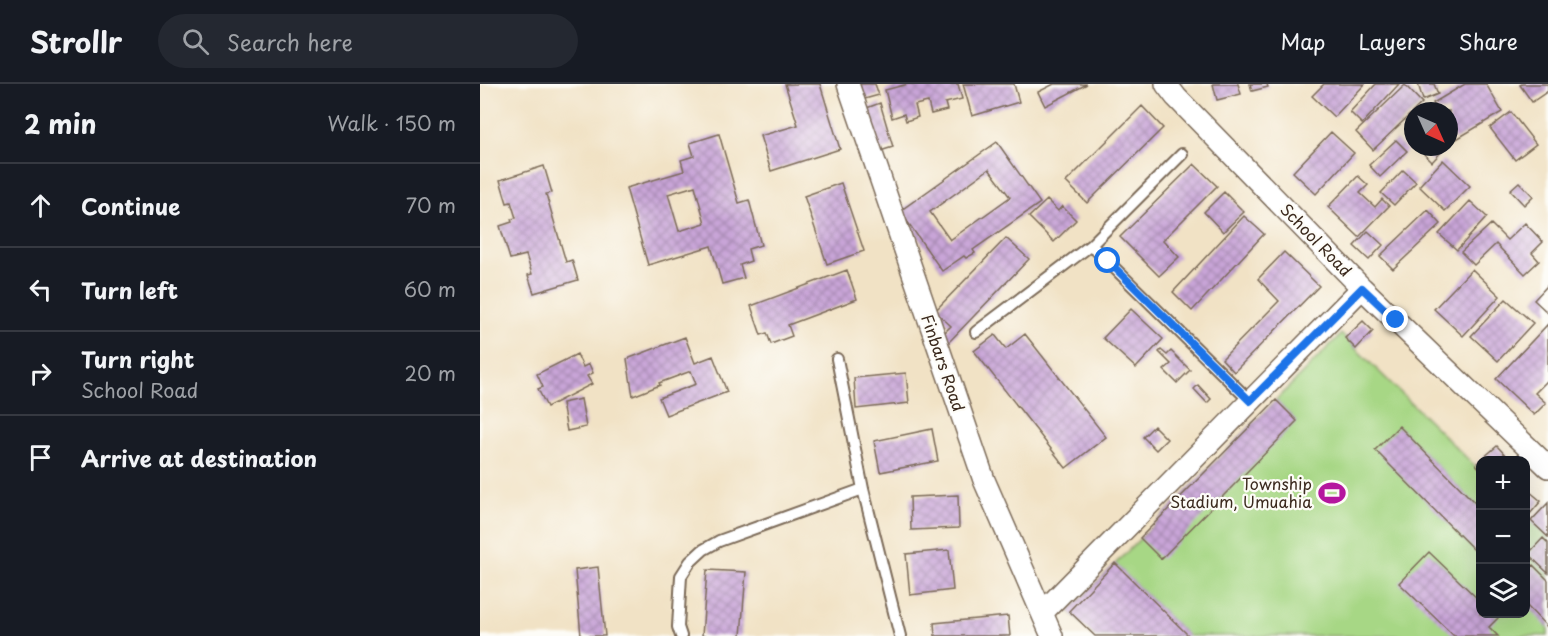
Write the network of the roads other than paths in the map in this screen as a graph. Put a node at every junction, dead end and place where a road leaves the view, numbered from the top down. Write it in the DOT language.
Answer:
graph roads {
  1 [pos="848,84"];
  2 [pos="1166,84"];
  3 [pos="1182,154"];
  4 [pos="1091,245"];
  5 [pos="1362,288"];
  6 [pos="976,332"];
  7 [pos="837,359"];
  8 [pos="1250,401"];
  9 [pos="1548,467"];
  10 [pos="863,489"];
  11 [pos="1043,612"];
  12 [pos="681,636"];
  13 [pos="900,636"];
  14 [pos="1053,636"];
  1 -- 11 [label="street, Finbars Road"];
  2 -- 5 [label="street, School Road"];
  3 -- 4 [label="lane"];
  4 -- 6 [label="lane"];
  4 -- 8 [label="lane"];
  5 -- 8 [label="street"];
  5 -- 9 [label="street, School Road"];
  7 -- 10 [label="lane"];
  8 -- 11 [label="street"];
  10 -- 12 [label="lane"];
  10 -- 13 [label="lane"];
  11 -- 14 [label="street, Finbars Road"];
}
